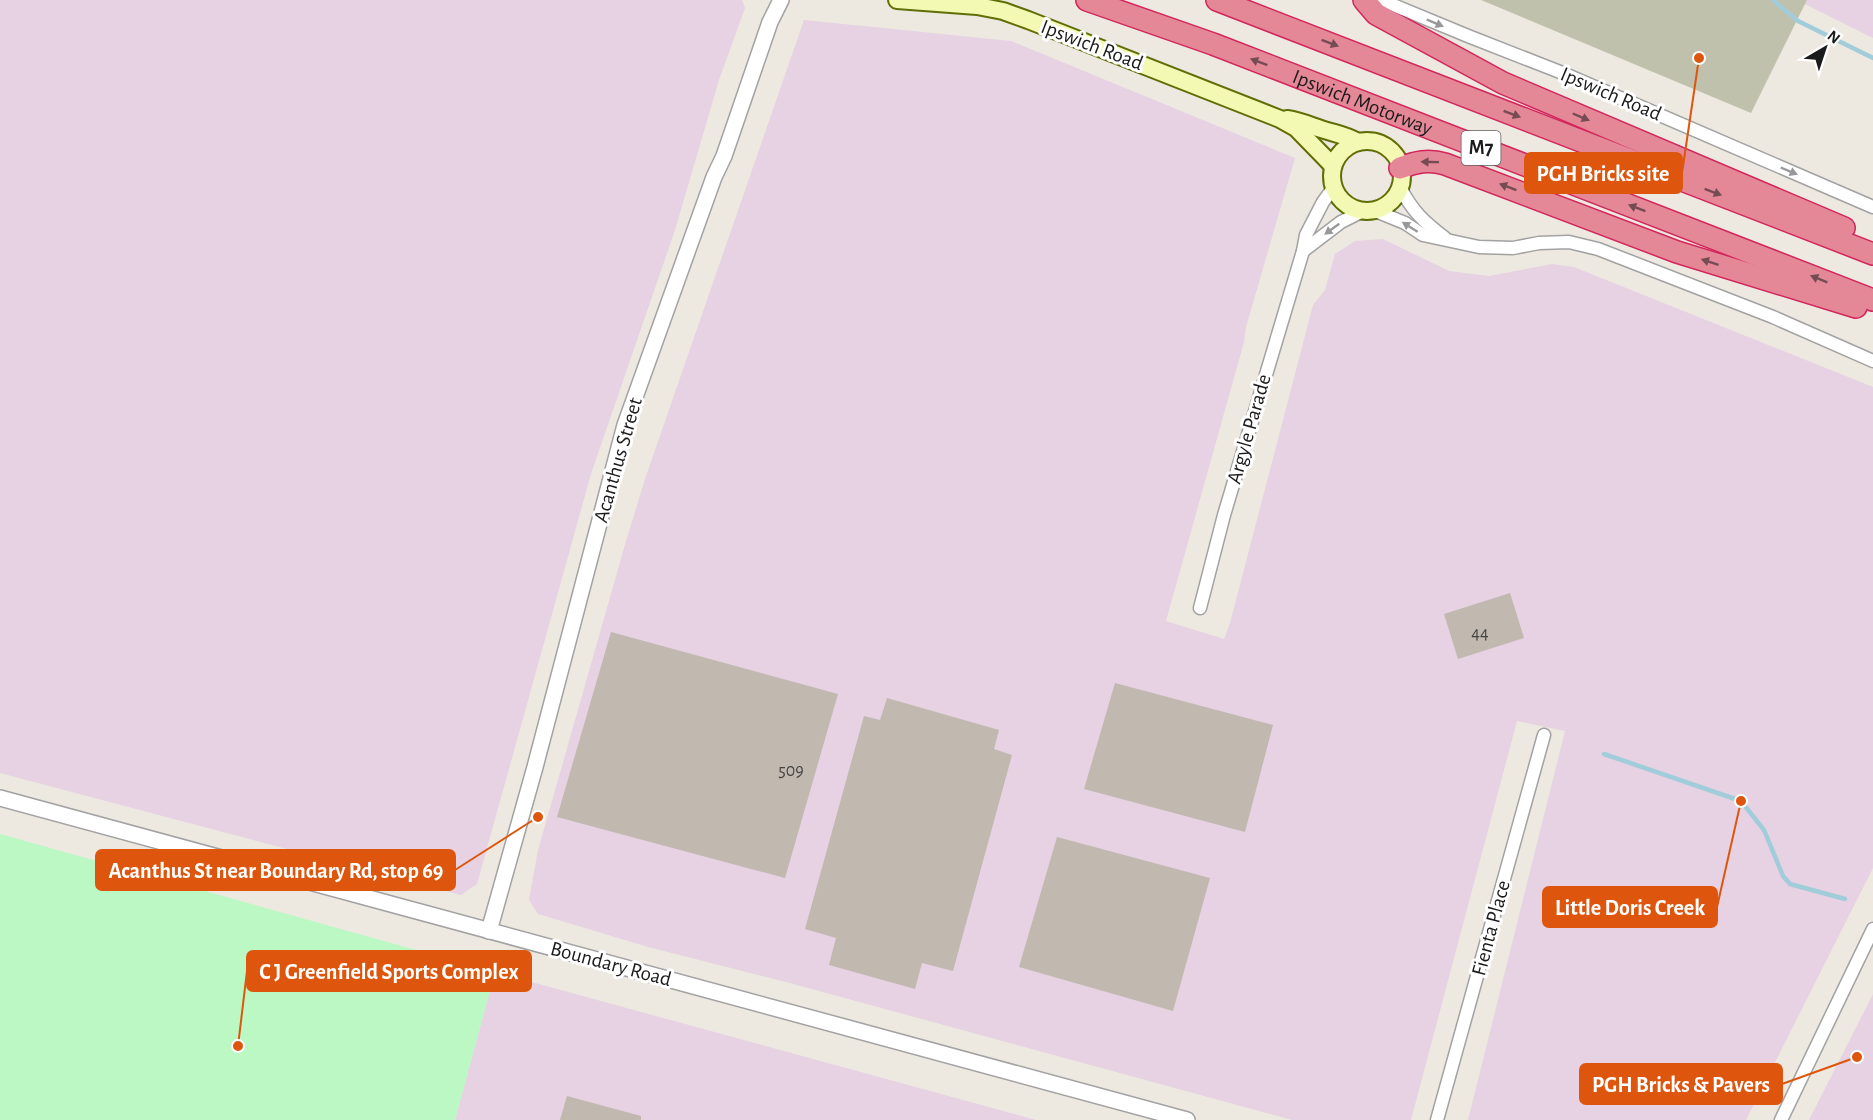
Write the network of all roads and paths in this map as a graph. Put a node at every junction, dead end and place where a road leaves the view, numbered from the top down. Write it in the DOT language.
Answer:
graph roads {
  1 [pos="781,0"];
  2 [pos="897,0"];
  3 [pos="1087,0"];
  4 [pos="1217,0"];
  5 [pos="1364,0"];
  6 [pos="1381,0"];
  7 [pos="1280,119"];
  8 [pos="1358,142"];
  9 [pos="1333,166"];
  10 [pos="1400,177"];
  11 [pos="1334,187"];
  12 [pos="1873,207"];
  13 [pos="1368,210"];
  14 [pos="1873,240"];
  15 [pos="1449,241"];
  16 [pos="1304,251"];
  17 [pos="1873,254"];
  18 [pos="1873,302"];
  19 [pos="1873,361"];
  20 [pos="1200,608"];
  21 [pos="1544,735"];
  22 [pos="0,798"];
  23 [pos="1873,929"];
  24 [pos="489,931"];
  25 [pos="1187,1120"];
  26 [pos="1437,1120"];
  27 [pos="1781,1120"];
  1 -- 24 [label="street, Acanthus Street"];
  2 -- 7 [label="main road, Ipswich Road"];
  18 -- 3 [label="highway, Ipswich Motorway / M7, one-way"];
  4 -- 17 [label="highway, Ipswich Motorway / M7, one-way"];
  5 -- 14 [label="highway, one-way"];
  6 -- 12 [label="street, Ipswich Road, one-way"];
  7 -- 8 [label="main road, Ipswich Road"];
  7 -- 9 [label="main road, Ipswich Road"];
  8 -- 9 [label="main road"];
  8 -- 10 [label="main road"];
  9 -- 11 [label="main road"];
  10 -- 13 [label="main road"];
  10 -- 15 [label="street"];
  18 -- 10 [label="highway, one-way"];
  11 -- 13 [label="main road"];
  11 -- 16 [label="street, Argyle Parade"];
  15 -- 13 [label="street, one-way"];
  13 -- 16 [label="street, one-way"];
  15 -- 19 [label="street"];
  16 -- 20 [label="street, Argyle Parade"];
  21 -- 26 [label="street, Fienta Place"];
  22 -- 24 [label="street, Boundary Road"];
  23 -- 27 [label="street"];
  24 -- 25 [label="street, Boundary Road"];
}
